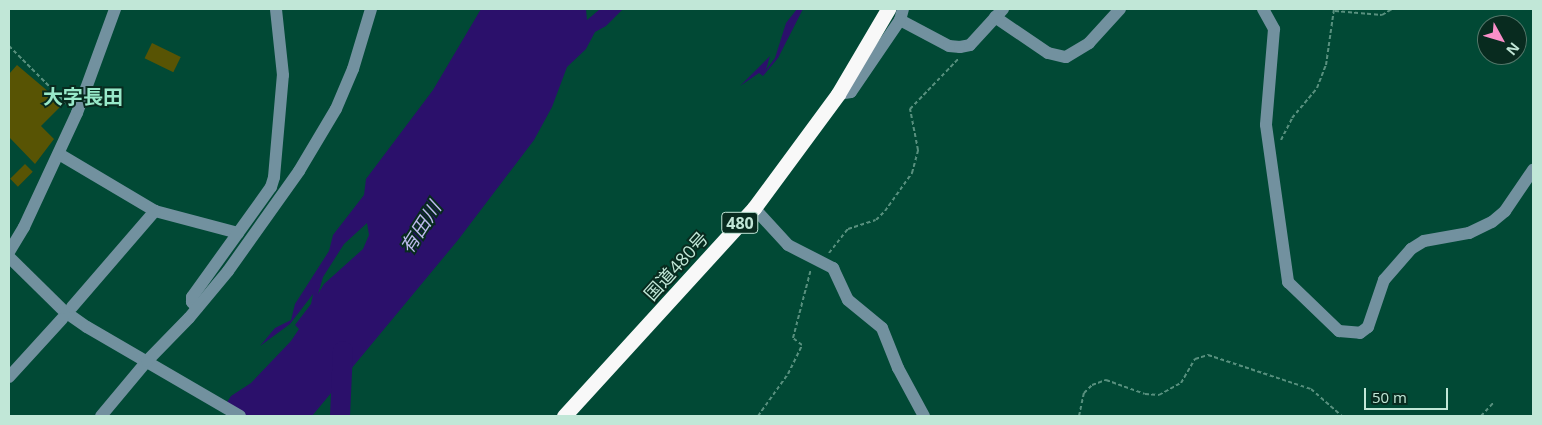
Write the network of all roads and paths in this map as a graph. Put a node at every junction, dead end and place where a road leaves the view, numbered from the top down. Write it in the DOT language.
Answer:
graph roads {
  1 [pos="115,9"];
  2 [pos="276,9"];
  3 [pos="371,9"];
  4 [pos="888,9"];
  5 [pos="1120,9"];
  6 [pos="1263,9"];
  7 [pos="1392,9"];
  8 [pos="1334,10"];
  9 [pos="999,13"];
  10 [pos="902,14"];
  11 [pos="970,44"];
  12 [pos="9,46"];
  13 [pos="838,94"];
  14 [pos="77,113"];
  15 [pos="58,154"];
  16 [pos="1271,161"];
  17 [pos="1533,170"];
  18 [pos="754,208"];
  19 [pos="155,211"];
  20 [pos="238,233"];
  21 [pos="9,252"];
  22 [pos="9,257"];
  23 [pos="819,260"];
  24 [pos="72,307"];
  25 [pos="197,308"];
  26 [pos="62,318"];
  27 [pos="152,363"];
  28 [pos="9,377"];
  29 [pos="1494,402"];
  30 [pos="105,412"];
  31 [pos="92,416"];
  32 [pos="240,416"];
  33 [pos="564,416"];
  34 [pos="758,416"];
  35 [pos="924,416"];
  36 [pos="1079,416"];
  37 [pos="1342,416"];
  38 [pos="1481,416"];
  1 -- 14 [label="street"];
  2 -- 20 [label="street"];
  3 -- 25 [label="street"];
  4 -- 13 [label="highway, 国道480号 / 480"];
  5 -- 9 [label="street"];
  6 -- 16 [label="street"];
  7 -- 8 [label="path"];
  8 -- 16 [label="path"];
  9 -- 11 [label="street"];
  10 -- 11 [label="street"];
  10 -- 13 [label="street"];
  11 -- 23 [label="path"];
  12 -- 14 [label="path"];
  13 -- 18 [label="highway, 国道480号 / 480"];
  14 -- 15 [label="street"];
  15 -- 19 [label="street"];
  15 -- 21 [label="street"];
  16 -- 17 [label="street"];
  18 -- 23 [label="street"];
  18 -- 33 [label="highway, 国道480号 / 480"];
  19 -- 20 [label="street"];
  19 -- 24 [label="street"];
  20 -- 25 [label="street"];
  22 -- 27 [label="street"];
  23 -- 34 [label="path"];
  23 -- 35 [label="street"];
  25 -- 27 [label="street"];
  26 -- 28 [label="street"];
  27 -- 30 [label="street"];
  27 -- 32 [label="street"];
  29 -- 38 [label="path"];
  30 -- 31 [label="street"];
  36 -- 37 [label="path"];
}
